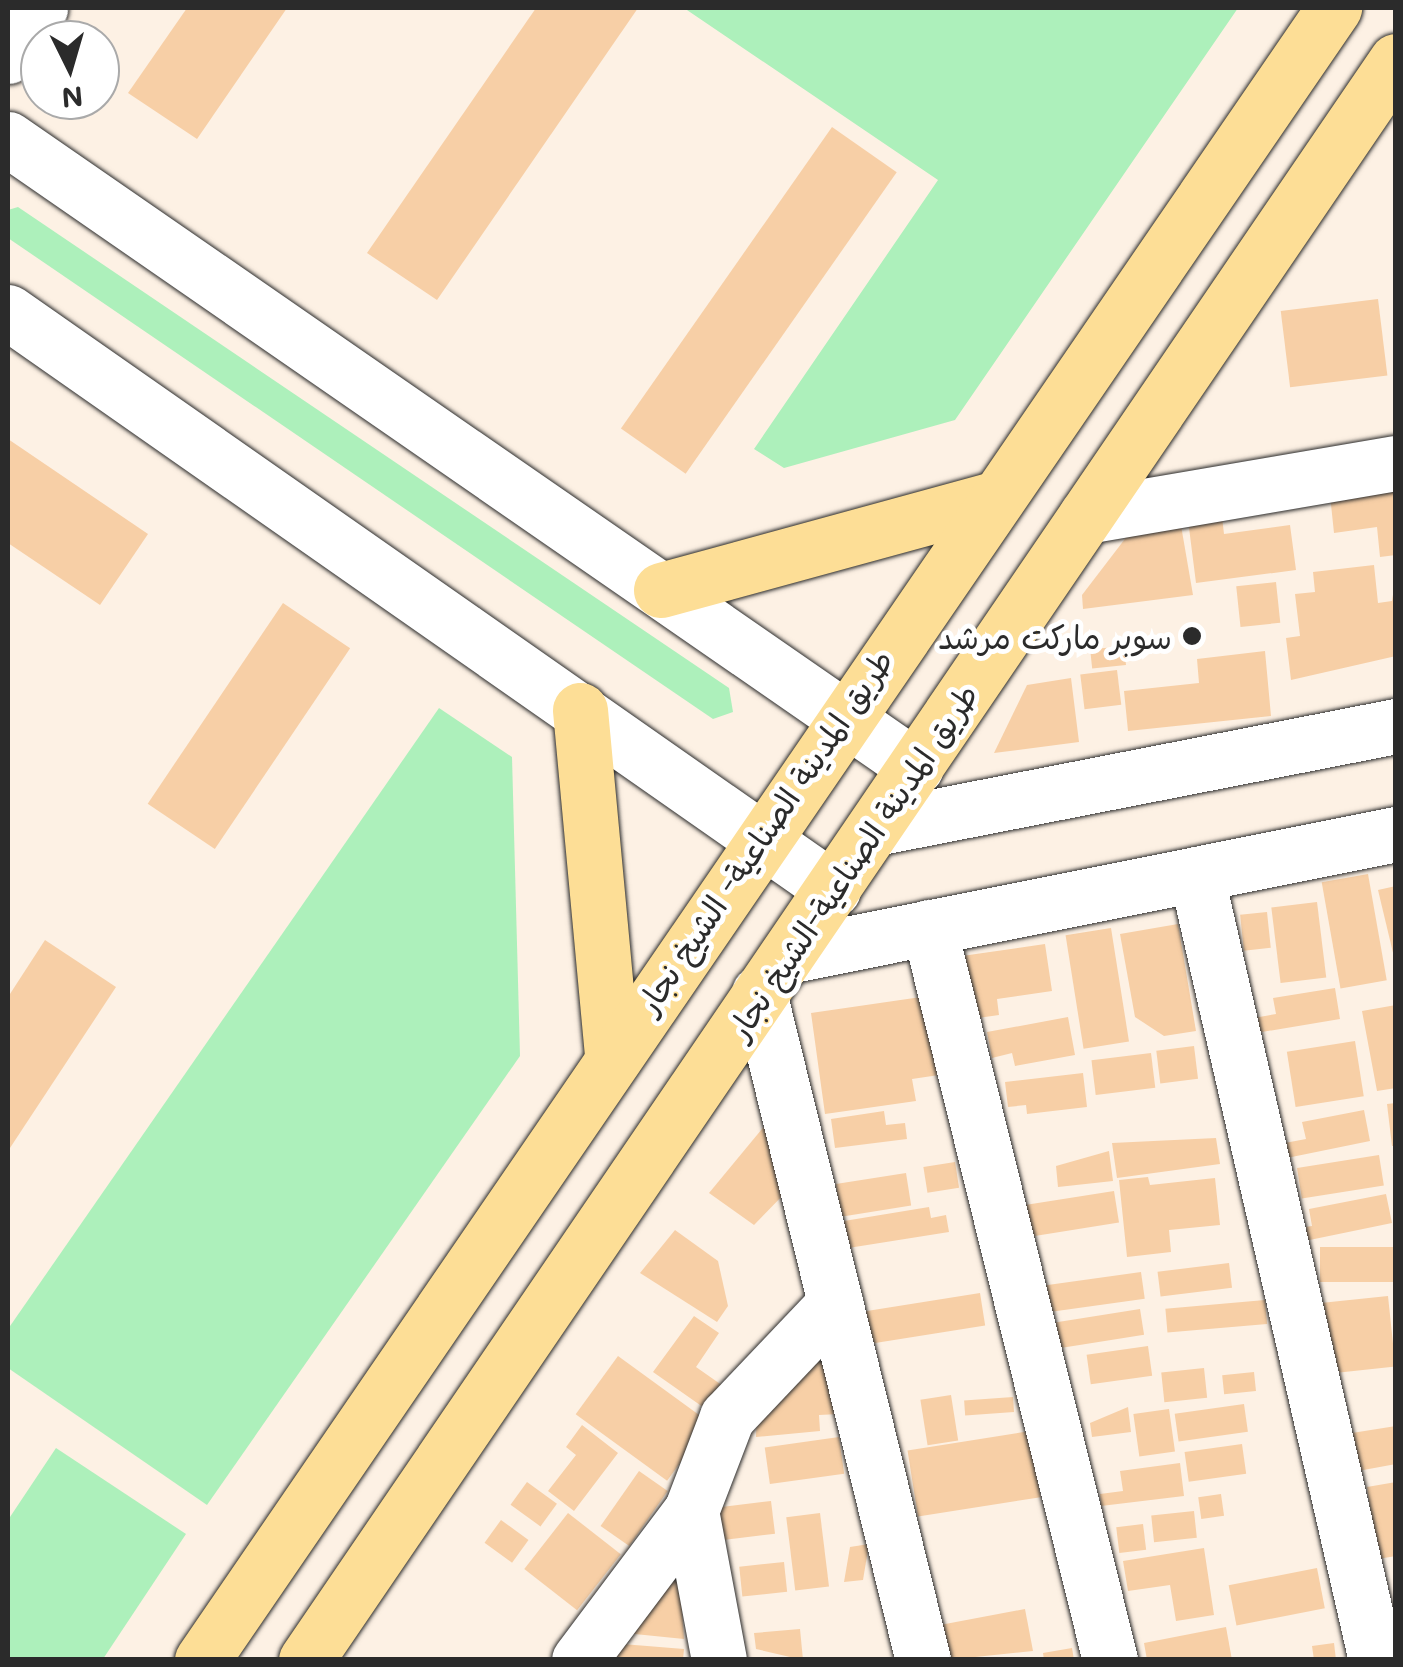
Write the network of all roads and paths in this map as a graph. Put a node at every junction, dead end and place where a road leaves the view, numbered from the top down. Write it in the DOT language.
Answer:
graph roads {
  1 [pos="40,8"];
  2 [pos="1334,8"];
  3 [pos="8,56"];
  4 [pos="1396,61"];
  5 [pos="8,138"];
  6 [pos="8,312"];
  7 [pos="1396,463"];
  8 [pos="991,500"];
  9 [pos="1086,516"];
  10 [pos="662,590"];
  11 [pos="580,710"];
  12 [pos="843,715"];
  13 [pos="1396,726"];
  14 [pos="916,767"];
  15 [pos="874,828"];
  16 [pos="759,834"];
  17 [pos="1396,834"];
  18 [pos="1196,874"];
  19 [pos="833,889"];
  20 [pos="929,928"];
  21 [pos="773,975"];
  22 [pos="612,1053"];
  23 [pos="835,1303"];
  24 [pos="690,1511"];
  25 [pos="202,1660"];
  26 [pos="306,1660"];
  27 [pos="579,1660"];
  28 [pos="719,1660"];
  29 [pos="923,1660"];
  30 [pos="1110,1660"];
  31 [pos="1376,1660"];
  1 -- 3 [label="street"];
  2 -- 8 [label="main road, طريق المدينة الصناعية- الشيخ نجار"];
  4 -- 9 [label="main road, طريق المدينة الصناعية-الشيخ نجار"];
  5 -- 10 [label="street"];
  6 -- 11 [label="street"];
  7 -- 9 [label="street"];
  8 -- 10 [label="main road"];
  8 -- 12 [label="main road, طريق المدينة الصناعية- الشيخ نجار"];
  9 -- 14 [label="main road, طريق المدينة الصناعية-الشيخ نجار"];
  10 -- 12 [label="street"];
  11 -- 16 [label="street"];
  11 -- 22 [label="main road"];
  12 -- 14 [label="street"];
  12 -- 16 [label="main road, طريق المدينة الصناعية- الشيخ نجار"];
  13 -- 15 [label="street"];
  14 -- 15 [label="main road, طريق المدينة الصناعية-الشيخ نجار"];
  15 -- 19 [label="main road, طريق المدينة الصناعية-الشيخ نجار"];
  16 -- 19 [label="street"];
  16 -- 22 [label="main road, طريق المدينة الصناعية- الشيخ نجار"];
  17 -- 18 [label="street"];
  18 -- 20 [label="street"];
  18 -- 31 [label="street"];
  19 -- 21 [label="main road, طريق المدينة الصناعية-الشيخ نجار"];
  20 -- 21 [label="street"];
  20 -- 30 [label="street"];
  21 -- 23 [label="street"];
  21 -- 26 [label="main road, طريق المدينة الصناعية-الشيخ نجار"];
  22 -- 25 [label="main road, طريق المدينة الصناعية- الشيخ نجار"];
  23 -- 24 [label="street"];
  23 -- 29 [label="street"];
  24 -- 27 [label="street"];
  24 -- 28 [label="street"];
}
